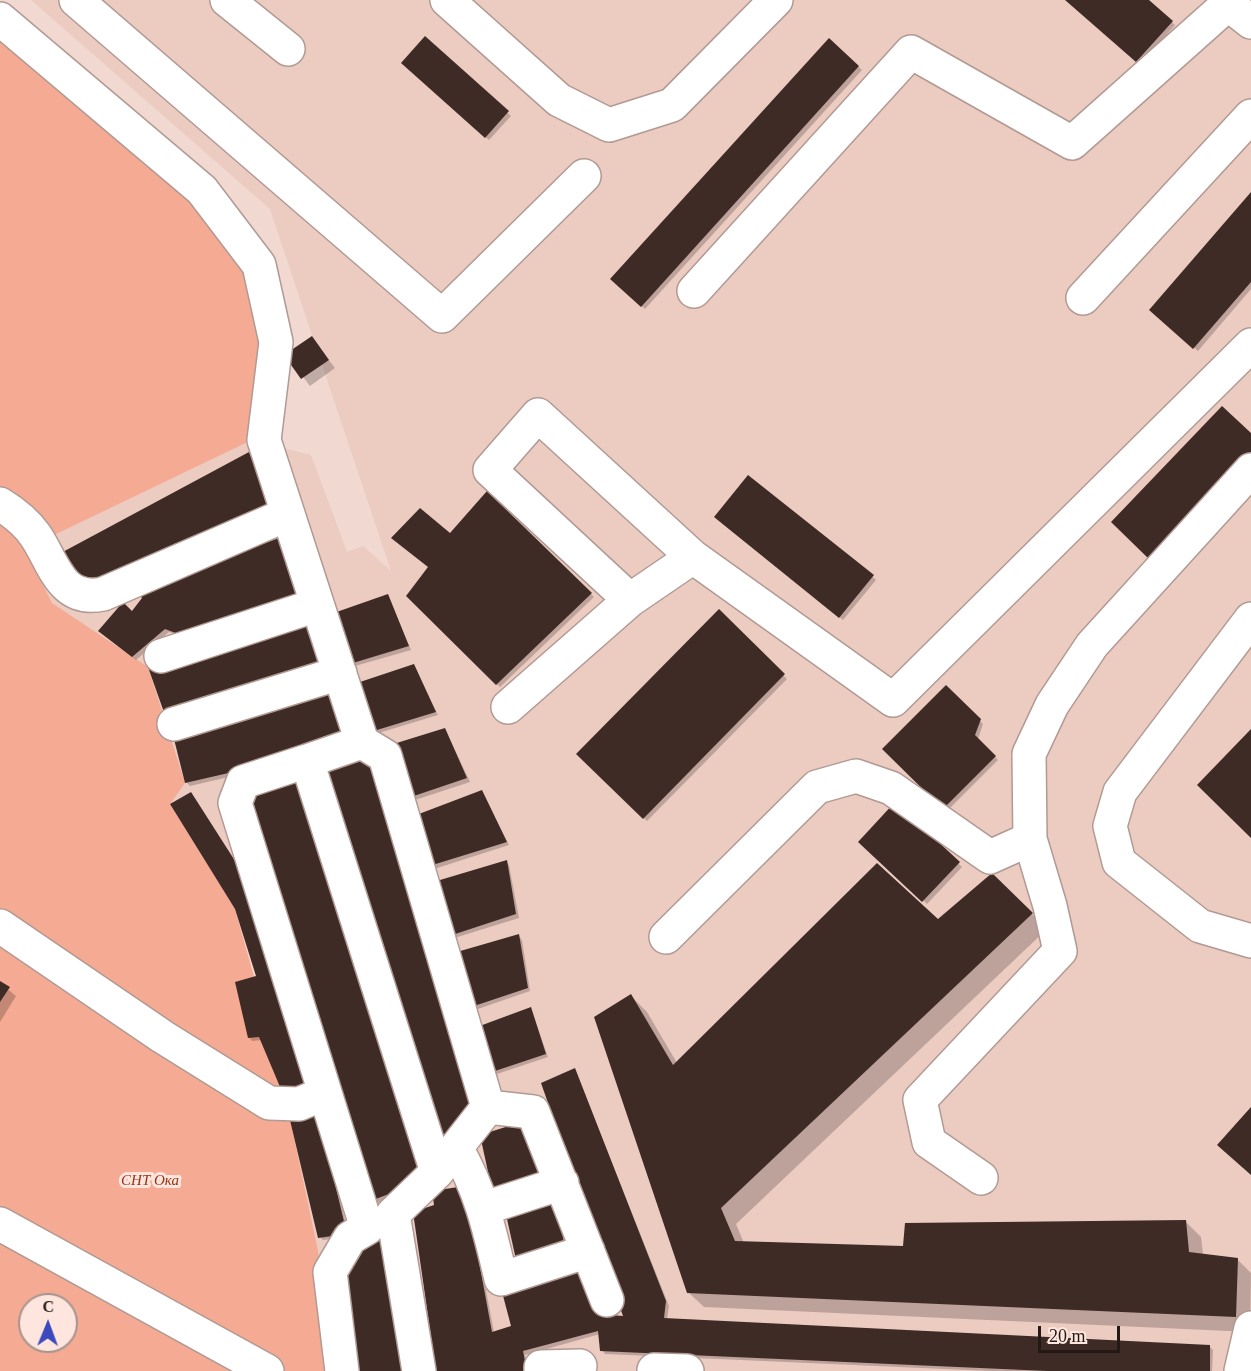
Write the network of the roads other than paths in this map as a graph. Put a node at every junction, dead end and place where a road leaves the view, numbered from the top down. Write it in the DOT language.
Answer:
graph roads {
  1 [pos="76,0"];
  2 [pos="227,0"];
  3 [pos="447,0"];
  4 [pos="776,0"];
  5 [pos="0,20"];
  6 [pos="1251,22"];
  7 [pos="288,49"];
  8 [pos="1251,116"];
  9 [pos="584,177"];
  10 [pos="694,291"];
  11 [pos="1083,298"];
  12 [pos="1251,345"];
  13 [pos="1251,470"];
  14 [pos="0,504"];
  15 [pos="288,514"];
  16 [pos="693,557"];
  17 [pos="630,600"];
  18 [pos="317,604"];
  19 [pos="1251,619"];
  20 [pos="161,656"];
  21 [pos="340,674"];
  22 [pos="508,707"];
  23 [pos="174,724"];
  24 [pos="362,742"];
  25 [pos="307,761"];
  26 [pos="1030,839"];
  27 [pos="0,926"];
  28 [pos="666,937"];
  29 [pos="1251,941"];
  30 [pos="325,1093"];
  31 [pos="488,1107"];
  32 [pos="446,1160"];
  33 [pos="981,1178"];
  34 [pos="562,1183"];
  35 [pos="485,1208"];
  36 [pos="380,1221"];
  37 [pos="0,1224"];
  38 [pos="588,1251"];
  39 [pos="607,1300"];
  40 [pos="1251,1328"];
  41 [pos="580,1366"];
  42 [pos="654,1370"];
  43 [pos="267,1371"];
  44 [pos="342,1371"];
  45 [pos="419,1371"];
  46 [pos="541,1371"];
  47 [pos="687,1371"];
  48 [pos="1241,1371"];
  1 -- 9 [label="lane"];
  2 -- 7 [label="lane"];
  3 -- 4 [label="lane"];
  5 -- 15 [label="lane"];
  6 -- 10 [label="lane"];
  8 -- 11 [label="lane"];
  12 -- 16 [label="lane"];
  13 -- 26 [label="lane"];
  14 -- 15 [label="lane"];
  15 -- 18 [label="lane"];
  16 -- 17 [label="lane"];
  16 -- 17 [label="lane"];
  17 -- 22 [label="lane"];
  18 -- 20 [label="lane"];
  18 -- 21 [label="lane"];
  19 -- 29 [label="lane"];
  21 -- 23 [label="lane"];
  21 -- 24 [label="lane"];
  24 -- 25 [label="lane"];
  24 -- 31 [label="lane"];
  25 -- 30 [label="lane"];
  25 -- 32 [label="lane"];
  26 -- 28 [label="lane"];
  26 -- 33 [label="lane"];
  27 -- 30 [label="lane"];
  30 -- 36 [label="lane"];
  31 -- 32 [label="lane"];
  31 -- 34 [label="lane"];
  32 -- 35 [label="lane"];
  32 -- 36 [label="lane"];
  34 -- 35 [label="lane"];
  34 -- 38 [label="lane"];
  35 -- 38 [label="lane"];
  36 -- 44 [label="lane"];
  36 -- 45 [label="lane"];
  37 -- 43 [label="lane"];
  38 -- 39 [label="lane"];
  40 -- 48 [label="lane"];
  41 -- 46 [label="lane"];
  42 -- 47 [label="lane"];
}
